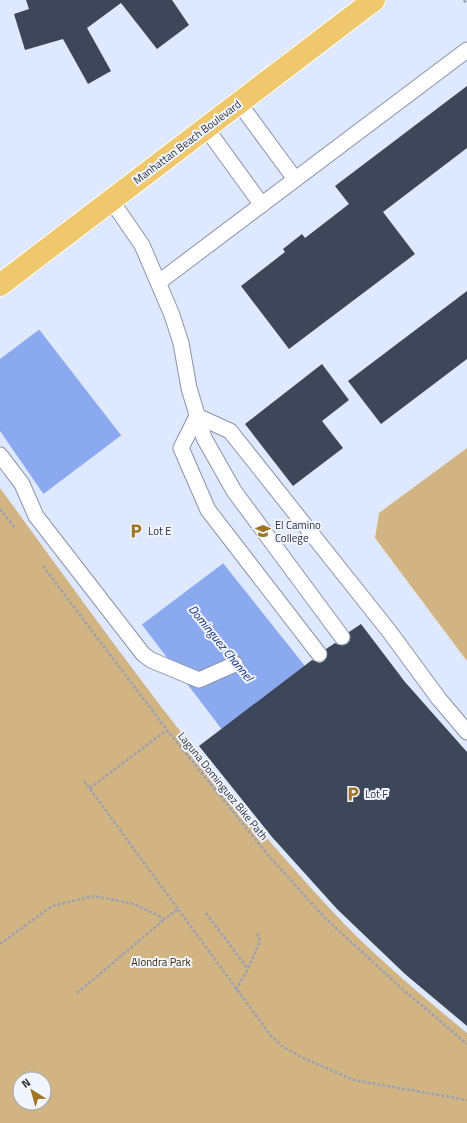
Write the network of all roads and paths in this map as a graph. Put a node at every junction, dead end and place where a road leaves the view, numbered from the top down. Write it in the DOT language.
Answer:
graph roads {
  1 [pos="374,0"];
  2 [pos="464,0"];
  3 [pos="467,4"];
  4 [pos="467,50"];
  5 [pos="238,103"];
  6 [pos="206,128"];
  7 [pos="295,179"];
  8 [pos="111,200"];
  9 [pos="262,205"];
  10 [pos="3,282"];
  11 [pos="159,282"];
  12 [pos="197,416"];
  13 [pos="0,455"];
  14 [pos="0,509"];
  15 [pos="19,534"];
  16 [pos="43,565"];
  17 [pos="342,638"];
  18 [pos="319,654"];
  19 [pos="236,664"];
  20 [pos="167,730"];
  21 [pos="467,732"];
  22 [pos="84,781"];
  23 [pos="90,788"];
  24 [pos="178,909"];
  25 [pos="206,913"];
  26 [pos="165,919"];
  27 [pos="257,932"];
  28 [pos="0,944"];
  29 [pos="248,969"];
  30 [pos="236,990"];
  31 [pos="77,992"];
  32 [pos="467,1044"];
  33 [pos="467,1100"];
  1 -- 5 [label="main road, Manhattan Beach Boulevard"];
  2 -- 3 [label="path"];
  4 -- 7 [label="lane"];
  5 -- 6 [label="main road, Manhattan Beach Boulevard"];
  5 -- 7 [label="lane"];
  6 -- 8 [label="main road, Manhattan Beach Boulevard"];
  6 -- 9 [label="lane"];
  7 -- 9 [label="lane"];
  8 -- 10 [label="main road, Manhattan Beach Boulevard"];
  8 -- 11 [label="lane"];
  9 -- 11 [label="lane"];
  11 -- 12 [label="lane"];
  12 -- 17 [label="lane"];
  12 -- 18 [label="lane"];
  12 -- 21 [label="lane"];
  13 -- 19 [label="lane"];
  14 -- 15 [label="path"];
  16 -- 20 [label="path, Laguna Dominguez Bike Path"];
  20 -- 23 [label="path"];
  20 -- 32 [label="path, Laguna Dominguez Bike Path"];
  22 -- 23 [label="path"];
  23 -- 24 [label="path"];
  24 -- 26 [label="path"];
  24 -- 30 [label="path"];
  25 -- 29 [label="path"];
  26 -- 28 [label="path"];
  26 -- 31 [label="path"];
  27 -- 29 [label="path"];
  29 -- 30 [label="path"];
  30 -- 33 [label="path"];
}
